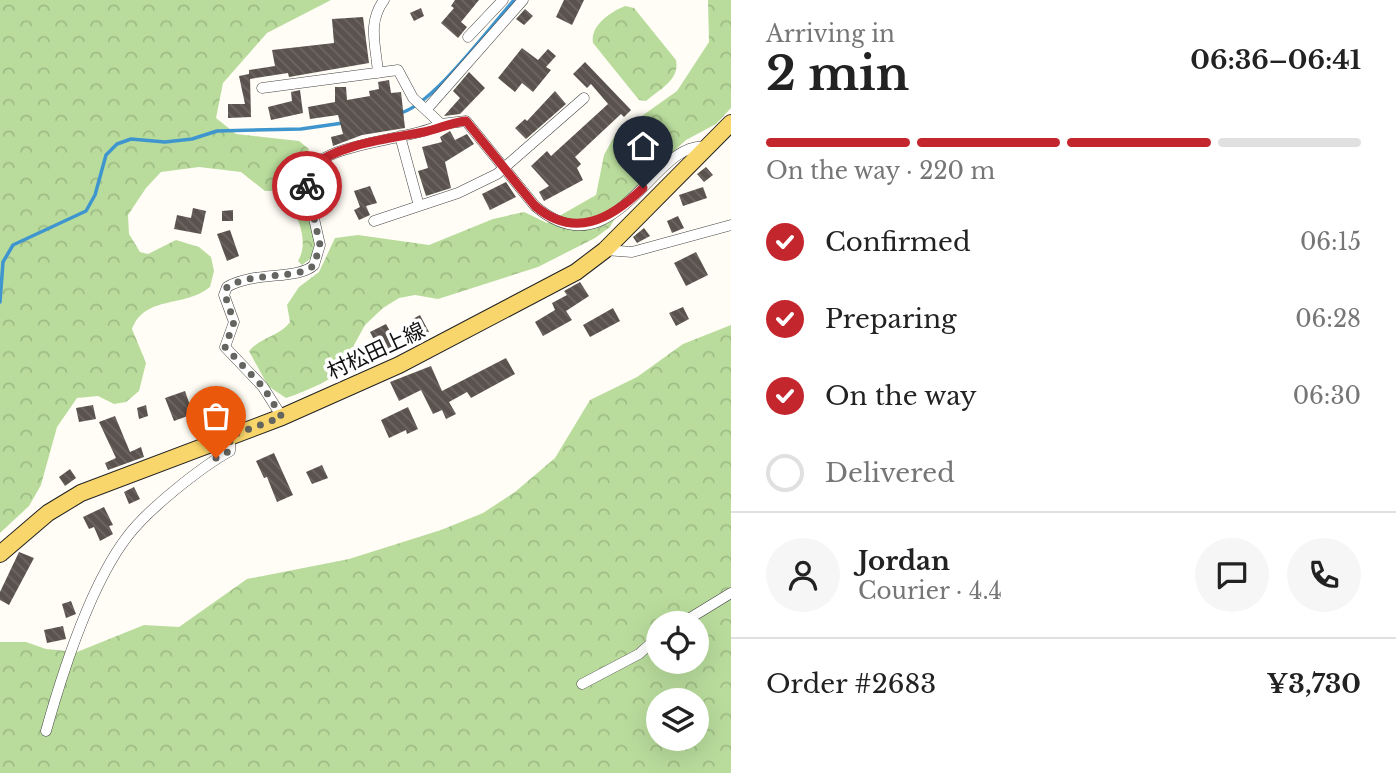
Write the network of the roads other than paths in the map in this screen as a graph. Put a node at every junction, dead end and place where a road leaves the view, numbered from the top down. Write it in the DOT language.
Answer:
graph roads {
  1 [pos="384,0"];
  2 [pos="503,0"];
  3 [pos="523,0"];
  4 [pos="468,37"];
  5 [pos="378,73"];
  6 [pos="262,88"];
  7 [pos="584,98"];
  8 [pos="426,110"];
  9 [pos="731,123"];
  10 [pos="441,124"];
  11 [pos="400,136"];
  12 [pos="707,147"];
  13 [pos="506,169"];
  14 [pos="419,206"];
  15 [pos="374,221"];
  16 [pos="731,225"];
  17 [pos="605,250"];
  18 [pos="282,417"];
  19 [pos="230,436"];
  20 [pos="0,554"];
  21 [pos="731,593"];
  22 [pos="702,611"];
  23 [pos="646,648"];
  24 [pos="582,684"];
  25 [pos="46,731"];
  1 -- 5 [label="street"];
  2 -- 4 [label="street"];
  3 -- 8 [label="street"];
  5 -- 6 [label="street"];
  5 -- 8 [label="street"];
  7 -- 13 [label="street"];
  8 -- 10 [label="street"];
  9 -- 12 [label="main road, 村松田上線"];
  10 -- 11 [label="street"];
  10 -- 13 [label="street"];
  11 -- 14 [label="street"];
  11 -- 18 [label="street"];
  12 -- 13 [label="street"];
  12 -- 17 [label="main road, 村松田上線"];
  13 -- 14 [label="street"];
  14 -- 15 [label="street"];
  16 -- 17 [label="street"];
  17 -- 18 [label="main road, 村松田上線"];
  18 -- 19 [label="main road, 村松田上線"];
  19 -- 20 [label="main road, 村松田上線"];
  19 -- 25 [label="street"];
  21 -- 22 [label="street"];
  23 -- 24 [label="street"];
}
